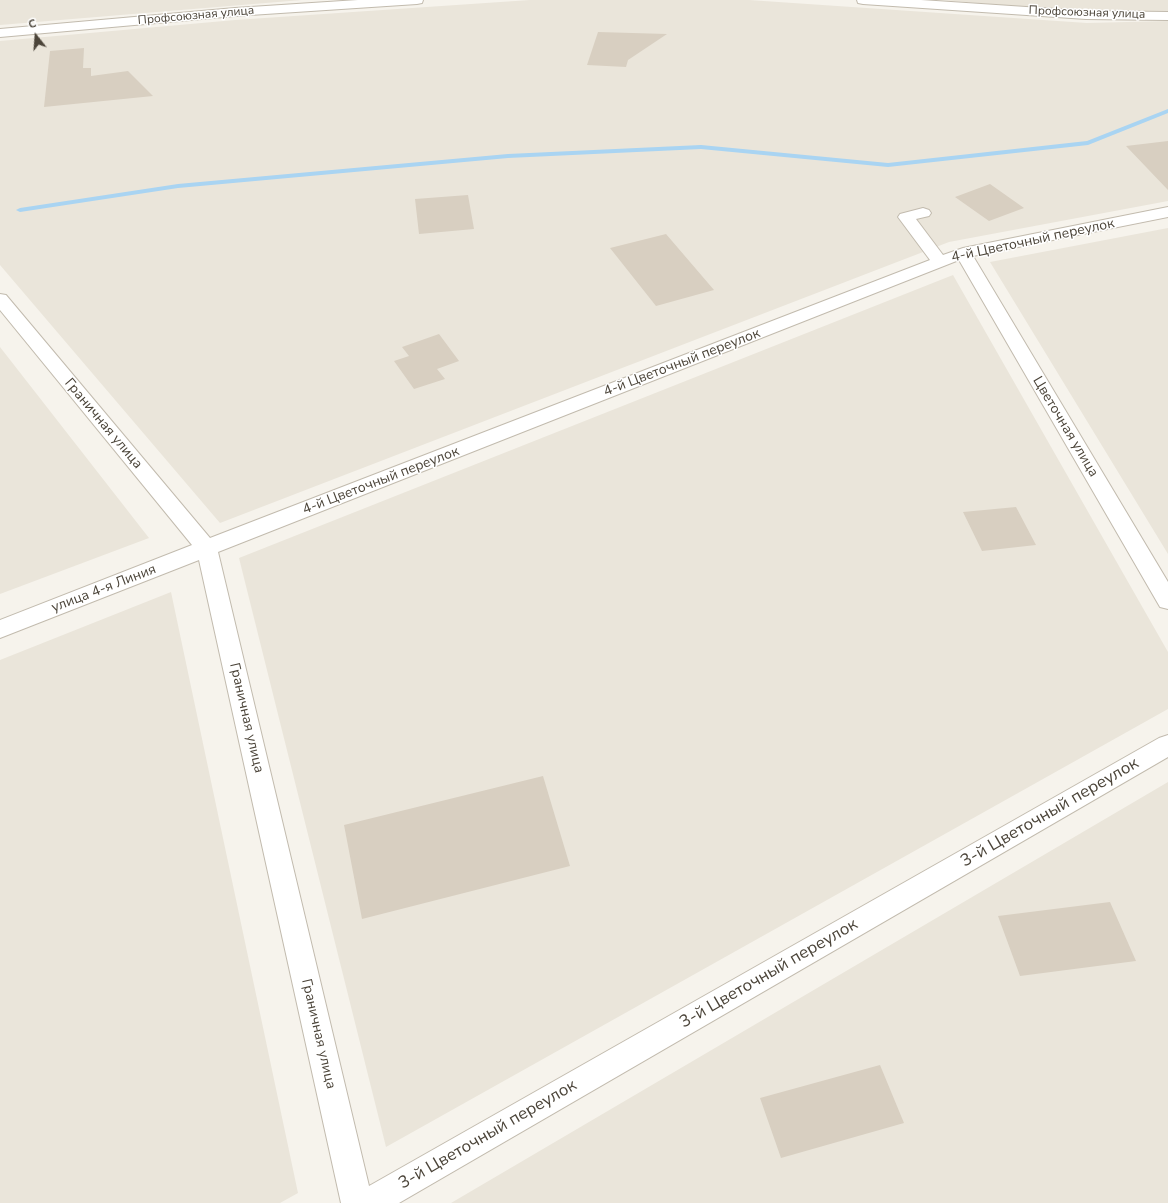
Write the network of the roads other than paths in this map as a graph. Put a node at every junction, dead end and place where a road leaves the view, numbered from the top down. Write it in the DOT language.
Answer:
graph roads {
  1 [pos="417,0"];
  2 [pos="863,0"];
  3 [pos="1168,16"];
  4 [pos="0,32"];
  5 [pos="1168,212"];
  6 [pos="923,214"];
  7 [pos="963,253"];
  8 [pos="940,262"];
  9 [pos="0,299"];
  10 [pos="207,549"];
  11 [pos="1168,601"];
  12 [pos="0,629"];
  13 [pos="1168,745"];
  14 [pos="357,1203"];
  15 [pos="369,1203"];
  1 -- 4 [label="street, Профсоюзная улица"];
  2 -- 3 [label="street, Профсоюзная улица"];
  5 -- 7 [label="street, 4-й Цветочный переулок"];
  6 -- 8 [label="street"];
  7 -- 8 [label="street, 4-й Цветочный переулок"];
  7 -- 11 [label="street, Цветочная улица"];
  8 -- 10 [label="street, 4-й Цветочный переулок"];
  9 -- 10 [label="street, Граничная улица"];
  10 -- 12 [label="street, улица 4-я Линия"];
  10 -- 14 [label="street, Граничная улица"];
  13 -- 15 [label="street, 3-й Цветочный переулок"];
}
